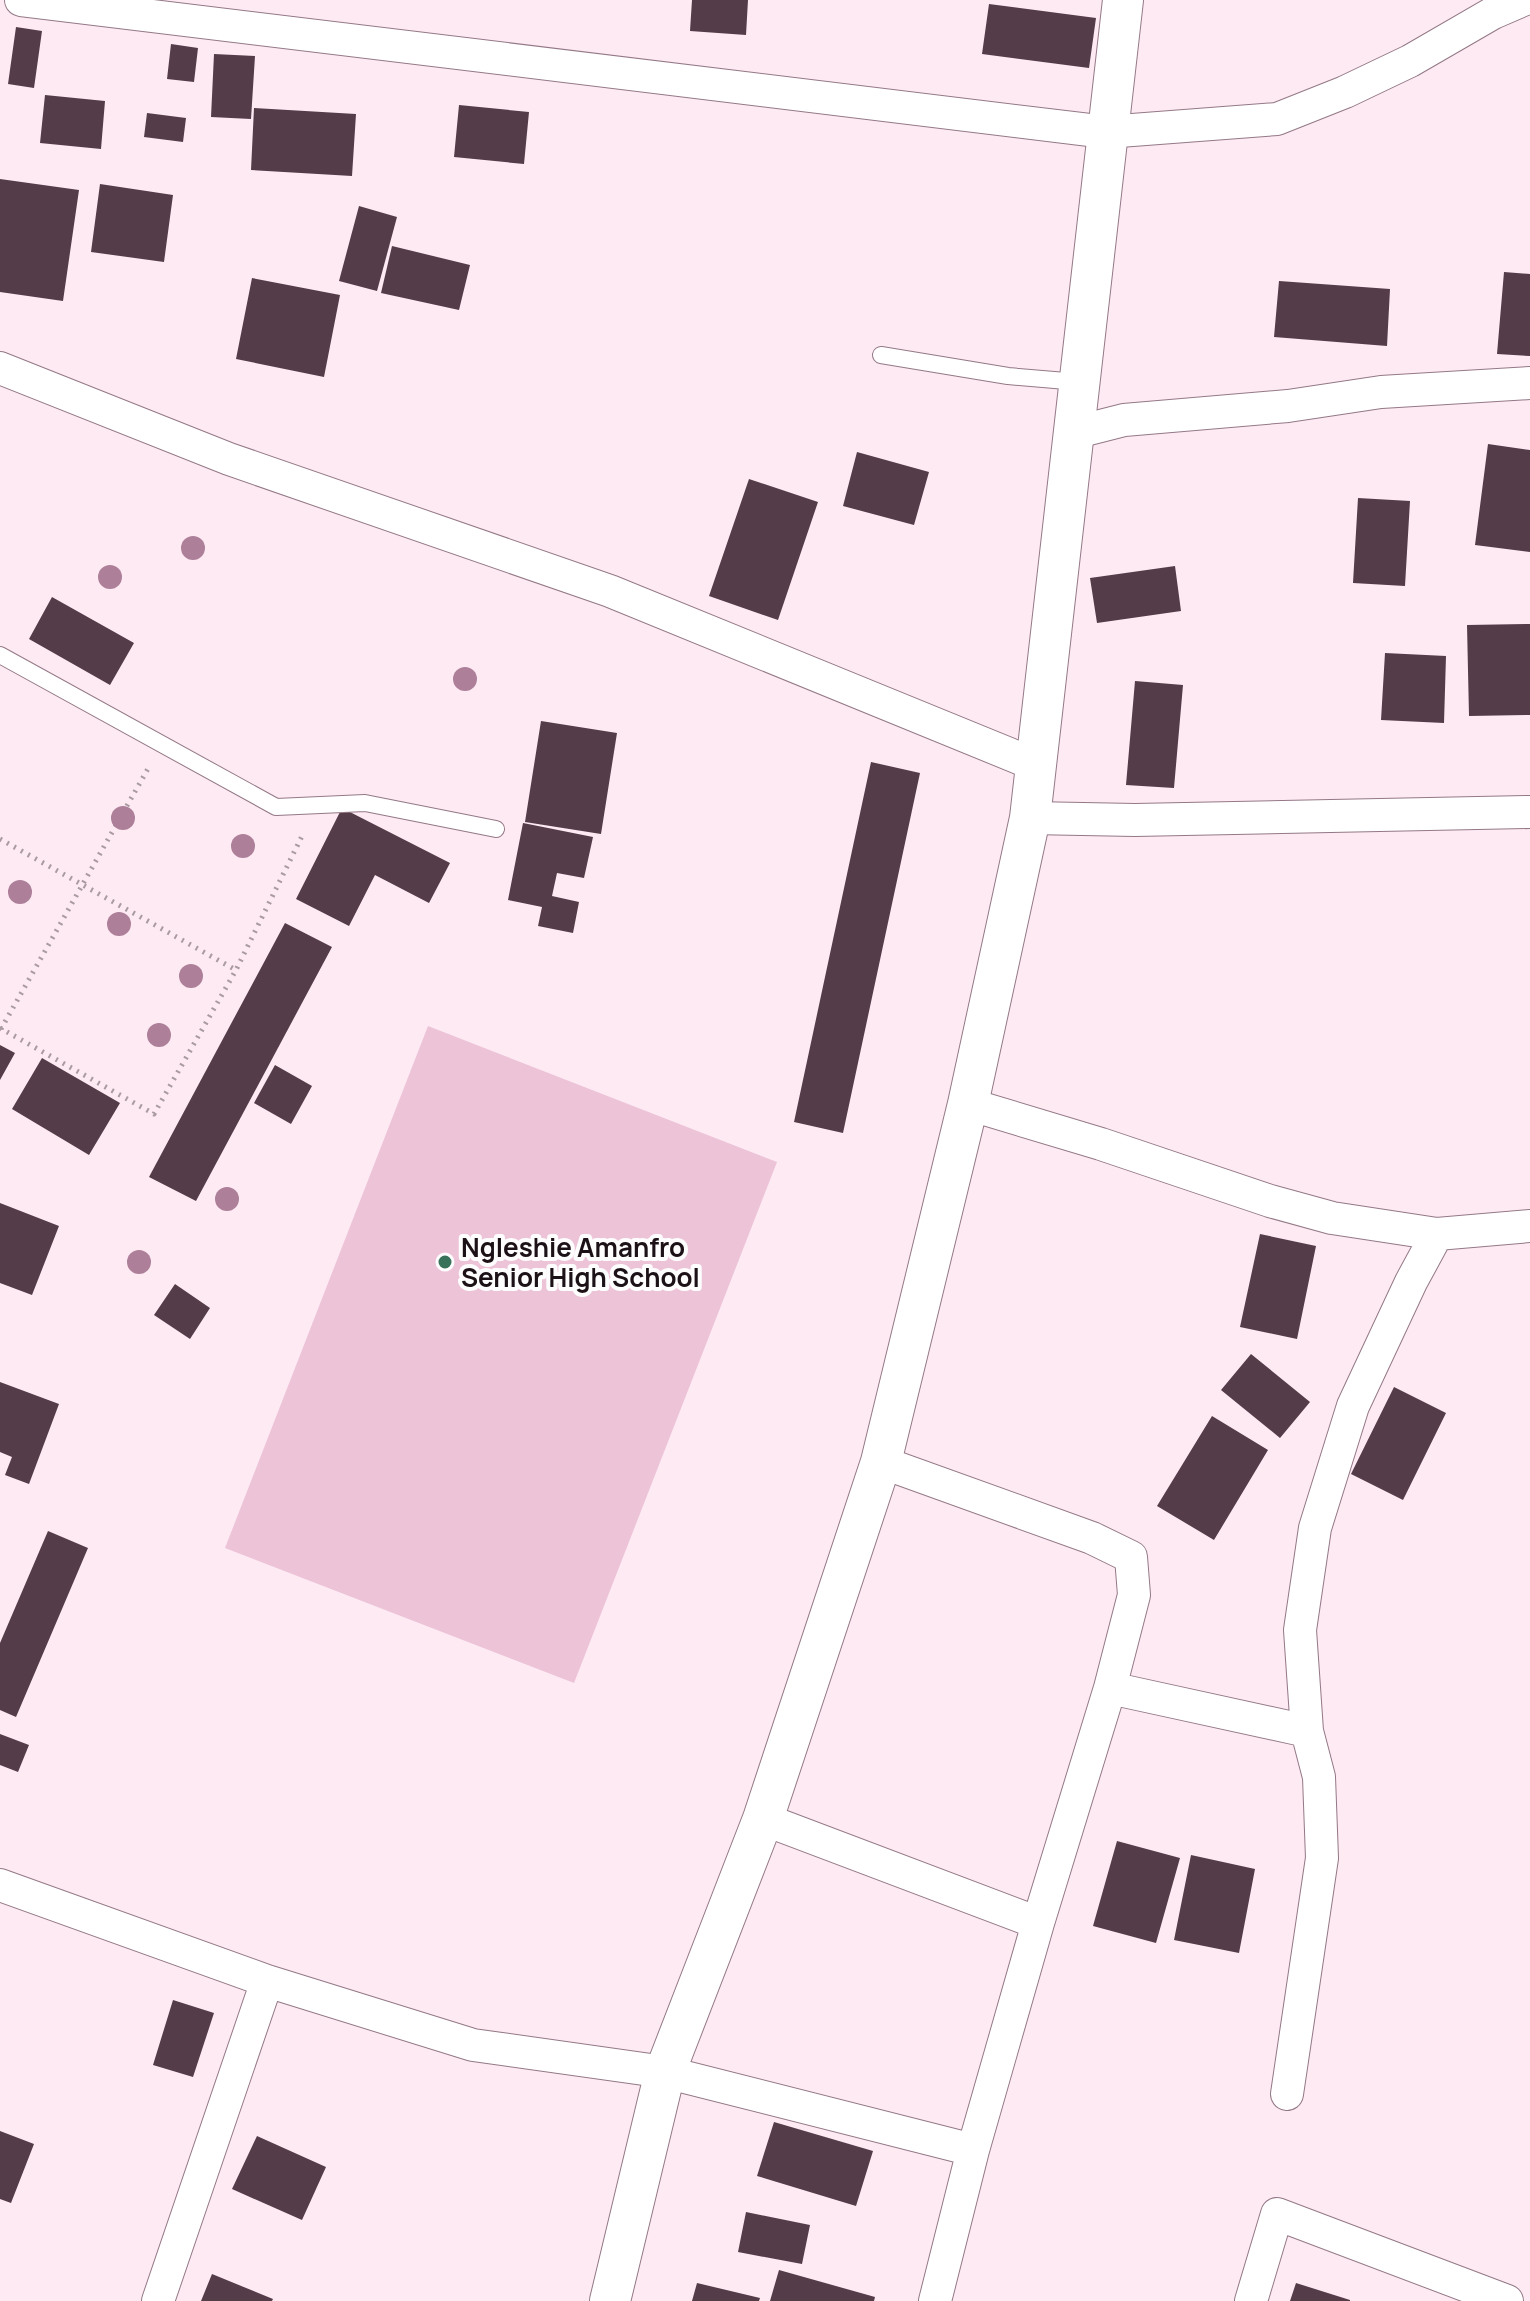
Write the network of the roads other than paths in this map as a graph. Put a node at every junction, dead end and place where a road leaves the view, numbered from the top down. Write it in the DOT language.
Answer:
graph roads {
  1 [pos="21,0"];
  2 [pos="1123,0"];
  3 [pos="1523,0"];
  4 [pos="1106,132"];
  5 [pos="881,355"];
  6 [pos="0,368"];
  7 [pos="1078,382"];
  8 [pos="1530,383"];
  9 [pos="1073,433"];
  10 [pos="0,655"];
  11 [pos="1036,765"];
  12 [pos="1530,812"];
  13 [pos="1030,818"];
  14 [pos="496,829"];
  15 [pos="968,1104"];
  16 [pos="1530,1226"];
  17 [pos="1437,1234"];
  18 [pos="881,1462"];
  19 [pos="1110,1688"];
  20 [pos="1307,1731"];
  21 [pos="763,1819"];
  22 [pos="0,1885"];
  23 [pos="1038,1923"];
  24 [pos="267,1981"];
  25 [pos="665,2072"];
  26 [pos="1287,2094"];
  27 [pos="973,2150"];
  28 [pos="158,2301"];
  29 [pos="610,2301"];
  30 [pos="935,2301"];
  31 [pos="1251,2301"];
  32 [pos="1507,2301"];
  1 -- 4 [label="street"];
  2 -- 4 [label="street"];
  3 -- 4 [label="street"];
  4 -- 7 [label="street"];
  5 -- 7 [label="lane"];
  6 -- 11 [label="street"];
  7 -- 9 [label="street"];
  8 -- 9 [label="street"];
  9 -- 11 [label="street"];
  10 -- 14 [label="lane"];
  11 -- 13 [label="street"];
  12 -- 13 [label="street"];
  13 -- 15 [label="street"];
  15 -- 17 [label="street"];
  15 -- 18 [label="street"];
  16 -- 17 [label="street"];
  17 -- 20 [label="street"];
  18 -- 19 [label="street"];
  18 -- 21 [label="street"];
  19 -- 20 [label="street"];
  19 -- 23 [label="street"];
  20 -- 26 [label="street"];
  21 -- 23 [label="street"];
  21 -- 25 [label="street"];
  22 -- 24 [label="street"];
  23 -- 27 [label="street"];
  24 -- 25 [label="street"];
  24 -- 28 [label="street"];
  25 -- 27 [label="street"];
  25 -- 29 [label="street"];
  27 -- 30 [label="street"];
  31 -- 32 [label="street"];
}
